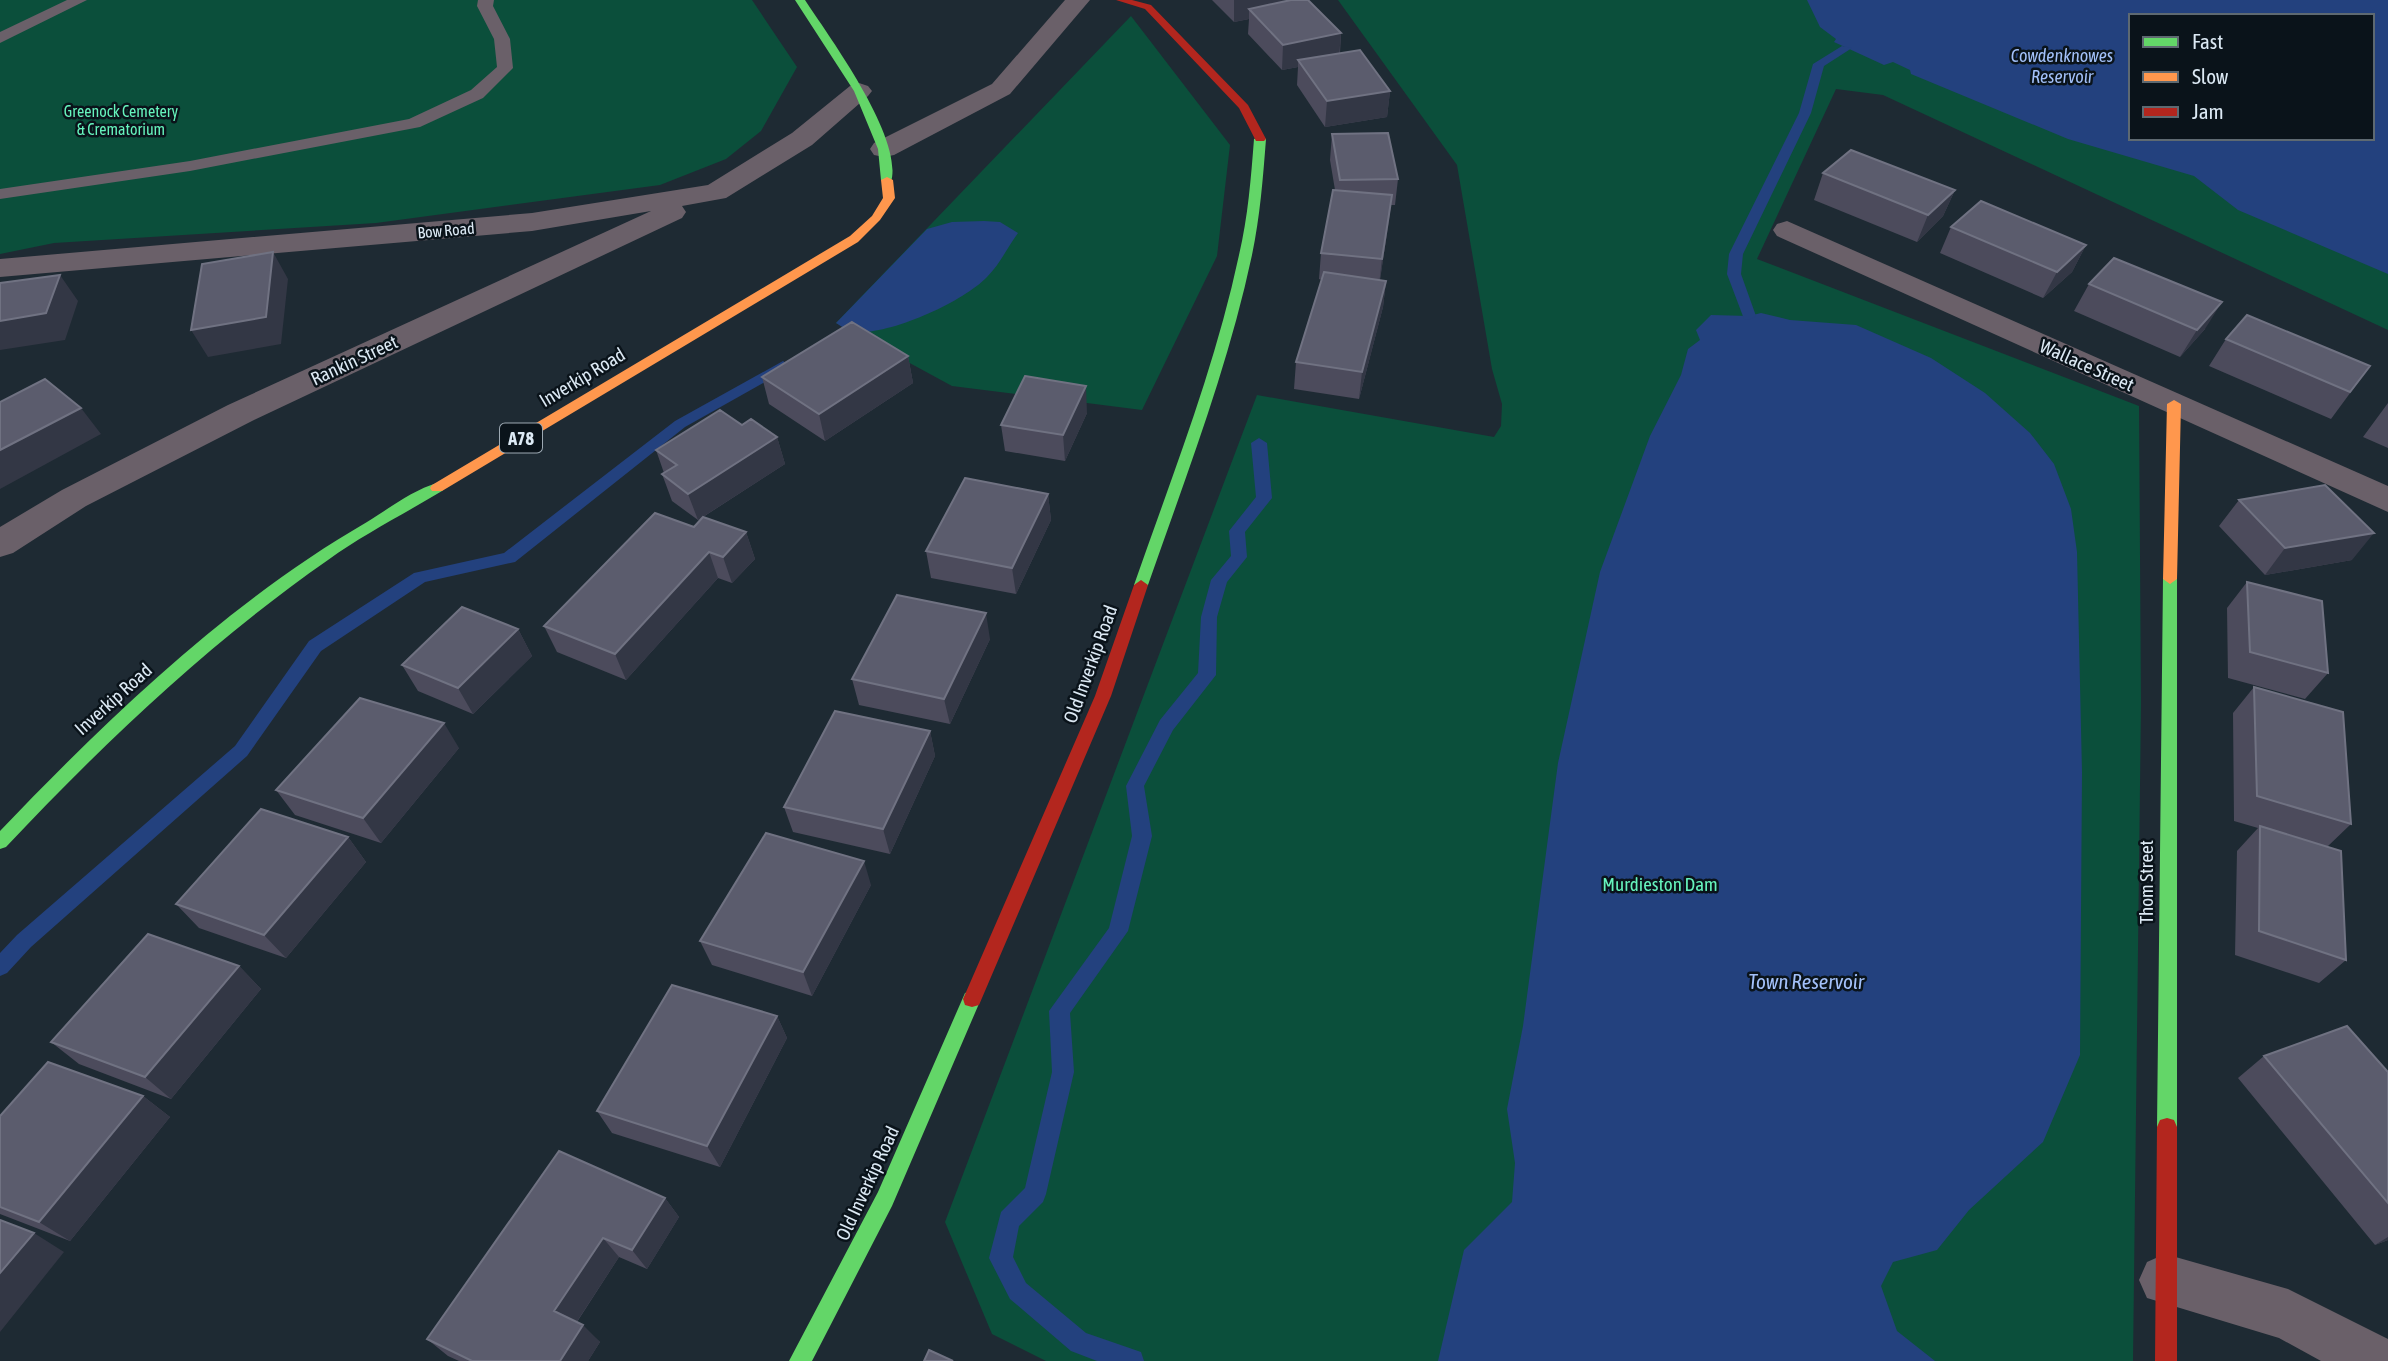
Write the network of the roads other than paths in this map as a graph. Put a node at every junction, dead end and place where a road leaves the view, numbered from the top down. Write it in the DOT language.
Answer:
graph roads {
  1 [pos="79,0"];
  2 [pos="486,0"];
  3 [pos="800,0"];
  4 [pos="1078,0"];
  5 [pos="1121,0"];
  6 [pos="0,38"];
  7 [pos="859,91"];
  8 [pos="884,149"];
  9 [pos="716,192"];
  10 [pos="0,194"];
  11 [pos="1787,230"];
  12 [pos="0,268"];
  13 [pos="2174,404"];
  14 [pos="2388,500"];
  15 [pos="0,544"];
  16 [pos="0,842"];
  17 [pos="2165,1280"];
  18 [pos="800,1361"];
  19 [pos="2166,1361"];
  20 [pos="2375,1361"];
  1 -- 6 [label="lane"];
  2 -- 10 [label="lane"];
  3 -- 7 [label="main road, Inverkip Road / A78"];
  4 -- 8 [label="street"];
  5 -- 18 [label="main road, Old Inverkip Road"];
  7 -- 8 [label="main road, Inverkip Road / A78"];
  7 -- 9 [label="street, Bow Road"];
  8 -- 16 [label="main road, Inverkip Road / A78"];
  9 -- 12 [label="street, Bow Road"];
  9 -- 15 [label="street, Rankin Street"];
  11 -- 13 [label="street, Wallace Street"];
  13 -- 14 [label="street, Wallace Street"];
  13 -- 17 [label="main road, Thom Street"];
  17 -- 19 [label="main road, Thom Street"];
  17 -- 20 [label="street"];
}
